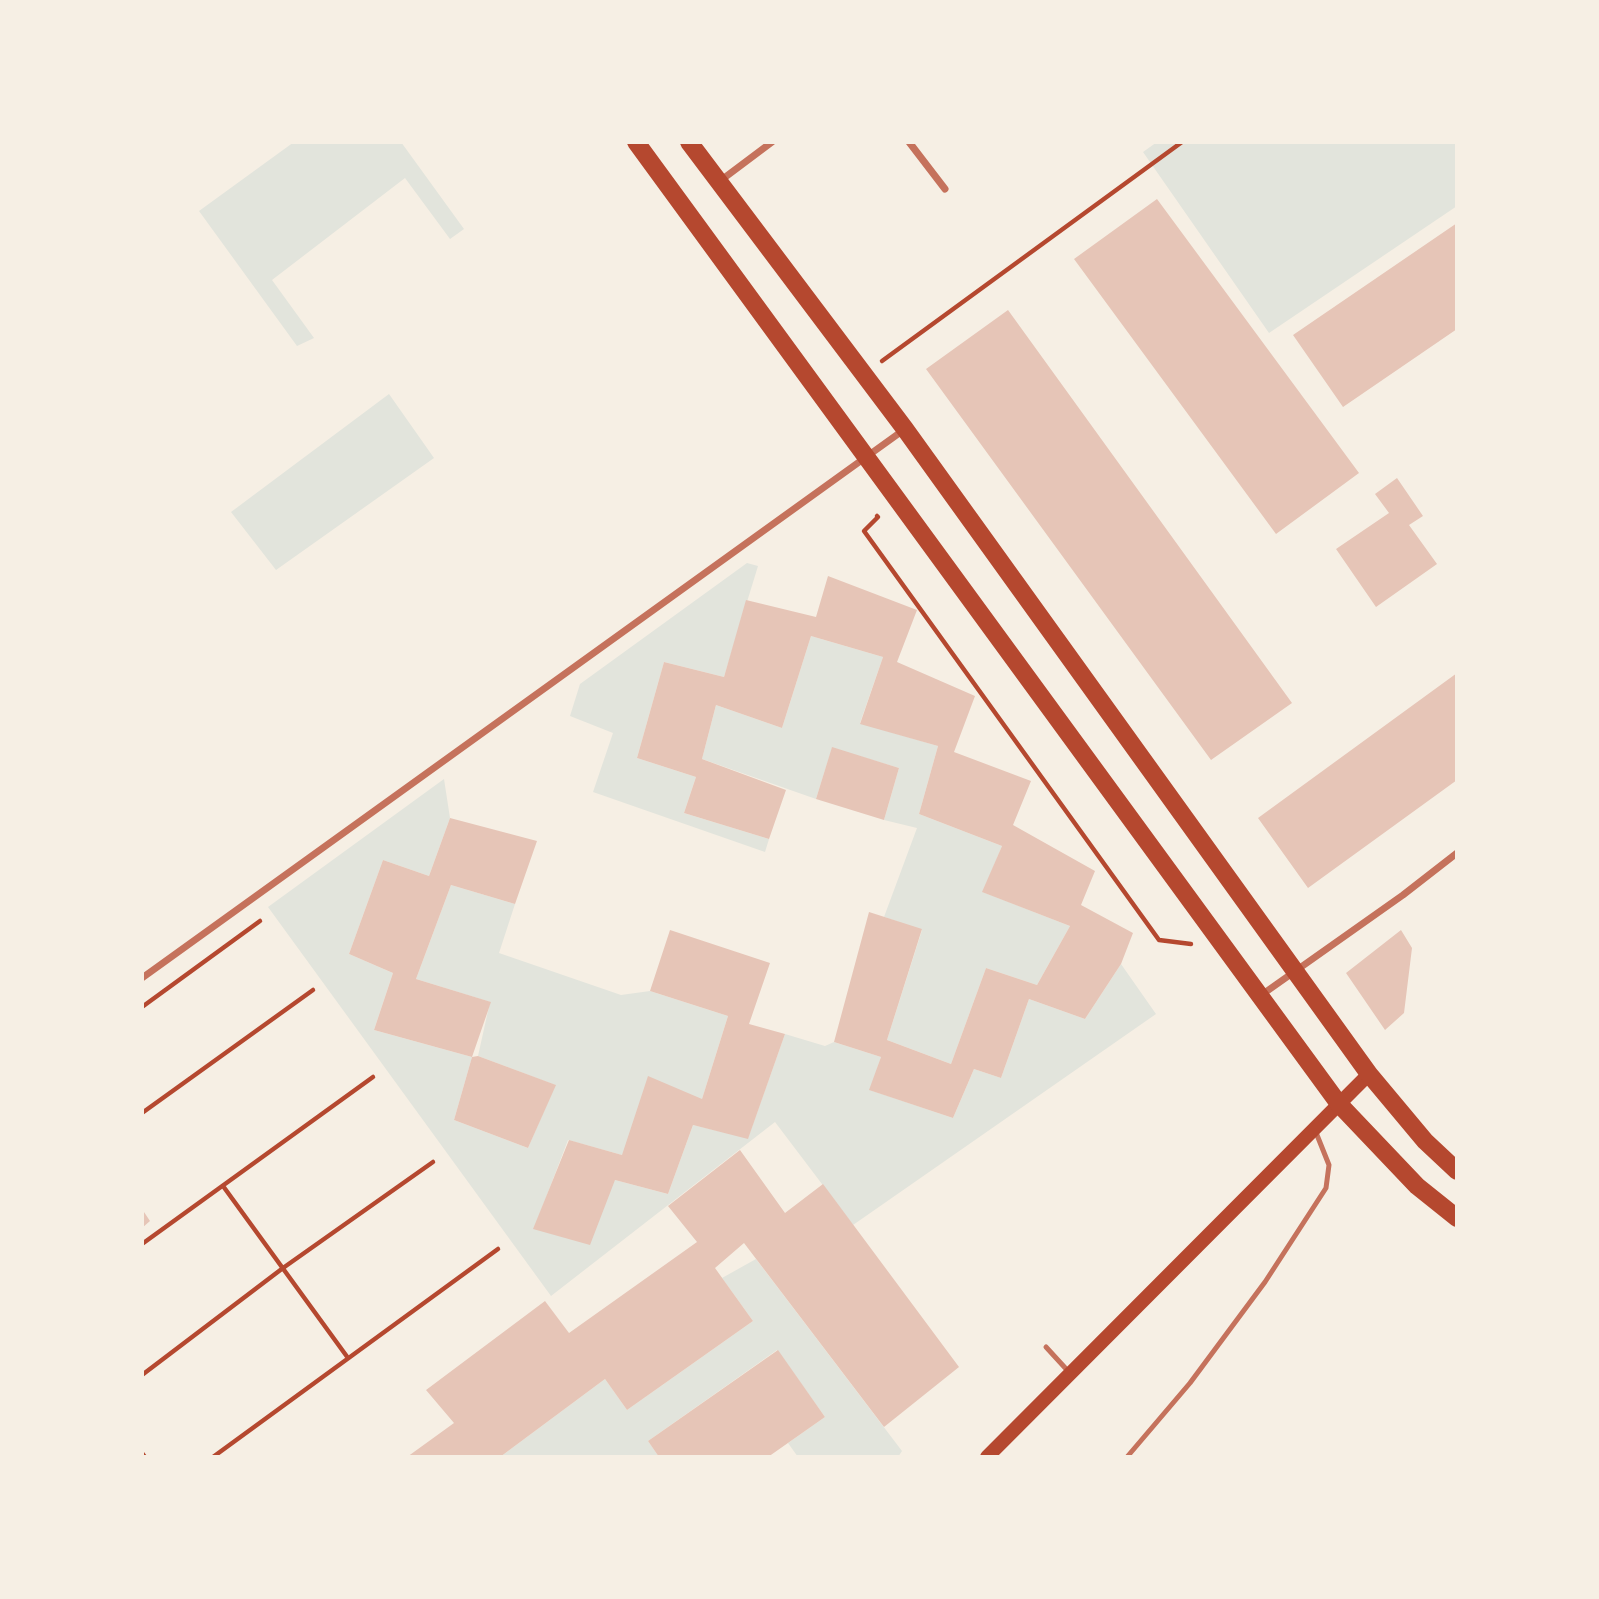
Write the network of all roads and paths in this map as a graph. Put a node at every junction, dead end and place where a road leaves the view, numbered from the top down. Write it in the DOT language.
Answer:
graph roads {
  1 [pos="636,142"];
  2 [pos="689,142"];
  3 [pos="772,142"];
  4 [pos="909,142"];
  5 [pos="1182,142"];
  6 [pos="719,182"];
  7 [pos="944,189"];
  8 [pos="865,375"];
  9 [pos="905,429"];
  10 [pos="866,457"];
  11 [pos="870,508"];
  12 [pos="1457,853"];
  13 [pos="260,921"];
  14 [pos="1226,948"];
  15 [pos="1294,970"];
  16 [pos="142,978"];
  17 [pos="313,990"];
  18 [pos="1260,996"];
  19 [pos="142,1007"];
  20 [pos="1369,1074"];
  21 [pos="373,1077"];
  22 [pos="1339,1104"];
  23 [pos="142,1113"];
  24 [pos="1314,1130"];
  25 [pos="433,1162"];
  26 [pos="1457,1171"];
  27 [pos="223,1186"];
  28 [pos="1457,1218"];
  29 [pos="142,1244"];
  30 [pos="498,1249"];
  31 [pos="283,1268"];
  32 [pos="1046,1348"];
  33 [pos="348,1358"];
  34 [pos="1071,1373"];
  35 [pos="142,1375"];
  36 [pos="142,1453"];
  37 [pos="145,1457"];
  38 [pos="213,1457"];
  39 [pos="987,1457"];
  40 [pos="1127,1457"];
  1 -- 10 [label="main road"];
  2 -- 6 [label="main road"];
  3 -- 6 [label="street"];
  4 -- 7 [label="street"];
  5 -- 8 [label="path"];
  6 -- 8 [label="main road"];
  8 -- 9 [label="main road"];
  9 -- 10 [label="street"];
  9 -- 15 [label="main road"];
  10 -- 14 [label="main road"];
  10 -- 16 [label="street"];
  11 -- 14 [label="path"];
  12 -- 15 [label="street"];
  13 -- 19 [label="path"];
  14 -- 18 [label="main road"];
  15 -- 18 [label="street"];
  15 -- 20 [label="main road"];
  17 -- 23 [label="path"];
  18 -- 22 [label="main road"];
  20 -- 22 [label="main road"];
  20 -- 26 [label="main road"];
  21 -- 27 [label="path"];
  22 -- 24 [label="main road"];
  22 -- 28 [label="main road"];
  24 -- 34 [label="main road"];
  24 -- 40 [label="lane"];
  25 -- 31 [label="path"];
  27 -- 29 [label="path"];
  27 -- 31 [label="path"];
  30 -- 33 [label="path"];
  31 -- 33 [label="path"];
  31 -- 35 [label="path"];
  32 -- 34 [label="lane"];
  33 -- 38 [label="path"];
  34 -- 39 [label="main road"];
  36 -- 37 [label="path"];
}
